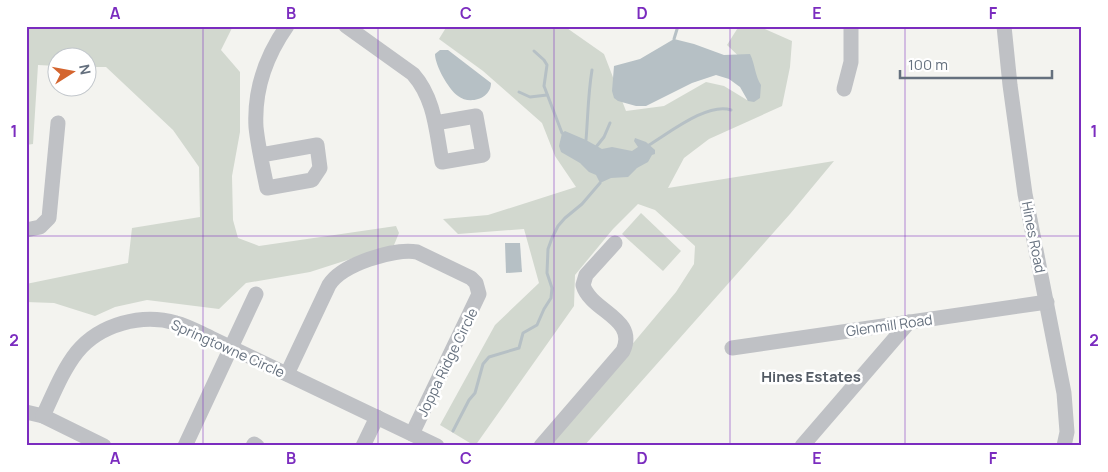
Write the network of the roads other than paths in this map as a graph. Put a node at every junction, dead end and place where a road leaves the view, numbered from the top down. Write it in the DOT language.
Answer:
graph roads {
  1 [pos="287,26"];
  2 [pos="346,26"];
  3 [pos="851,26"];
  4 [pos="1004,26"];
  5 [pos="844,88"];
  6 [pos="58,123"];
  7 [pos="435,123"];
  8 [pos="261,155"];
  9 [pos="26,230"];
  10 [pos="615,243"];
  11 [pos="256,294"];
  12 [pos="1047,302"];
  13 [pos="909,322"];
  14 [pos="231,348"];
  15 [pos="732,348"];
  16 [pos="287,374"];
  17 [pos="26,412"];
  18 [pos="43,416"];
  19 [pos="377,417"];
  20 [pos="412,434"];
  21 [pos="1071,436"];
  22 [pos="104,446"];
  23 [pos="185,446"];
  24 [pos="363,446"];
  25 [pos="437,446"];
  26 [pos="541,446"];
  27 [pos="802,446"];
  1 -- 8 [label="street"];
  2 -- 7 [label="street"];
  3 -- 5 [label="street"];
  4 -- 12 [label="street, Hines Road"];
  6 -- 9 [label="street"];
  10 -- 26 [label="street"];
  11 -- 14 [label="street"];
  12 -- 13 [label="street, Glenmill Road"];
  12 -- 21 [label="street, Hines Road"];
  13 -- 15 [label="street, Glenmill Road"];
  13 -- 27 [label="street"];
  14 -- 16 [label="street, Springtowne Circle"];
  14 -- 18 [label="street, Springtowne Circle"];
  14 -- 23 [label="street"];
  16 -- 19 [label="street, Springtowne Circle"];
  16 -- 20 [label="street, Joppa Ridge Circle"];
  17 -- 18 [label="street"];
  18 -- 22 [label="street"];
  19 -- 20 [label="street, Springtowne Circle"];
  19 -- 24 [label="street"];
  20 -- 25 [label="street, Springtowne Circle"];
}
